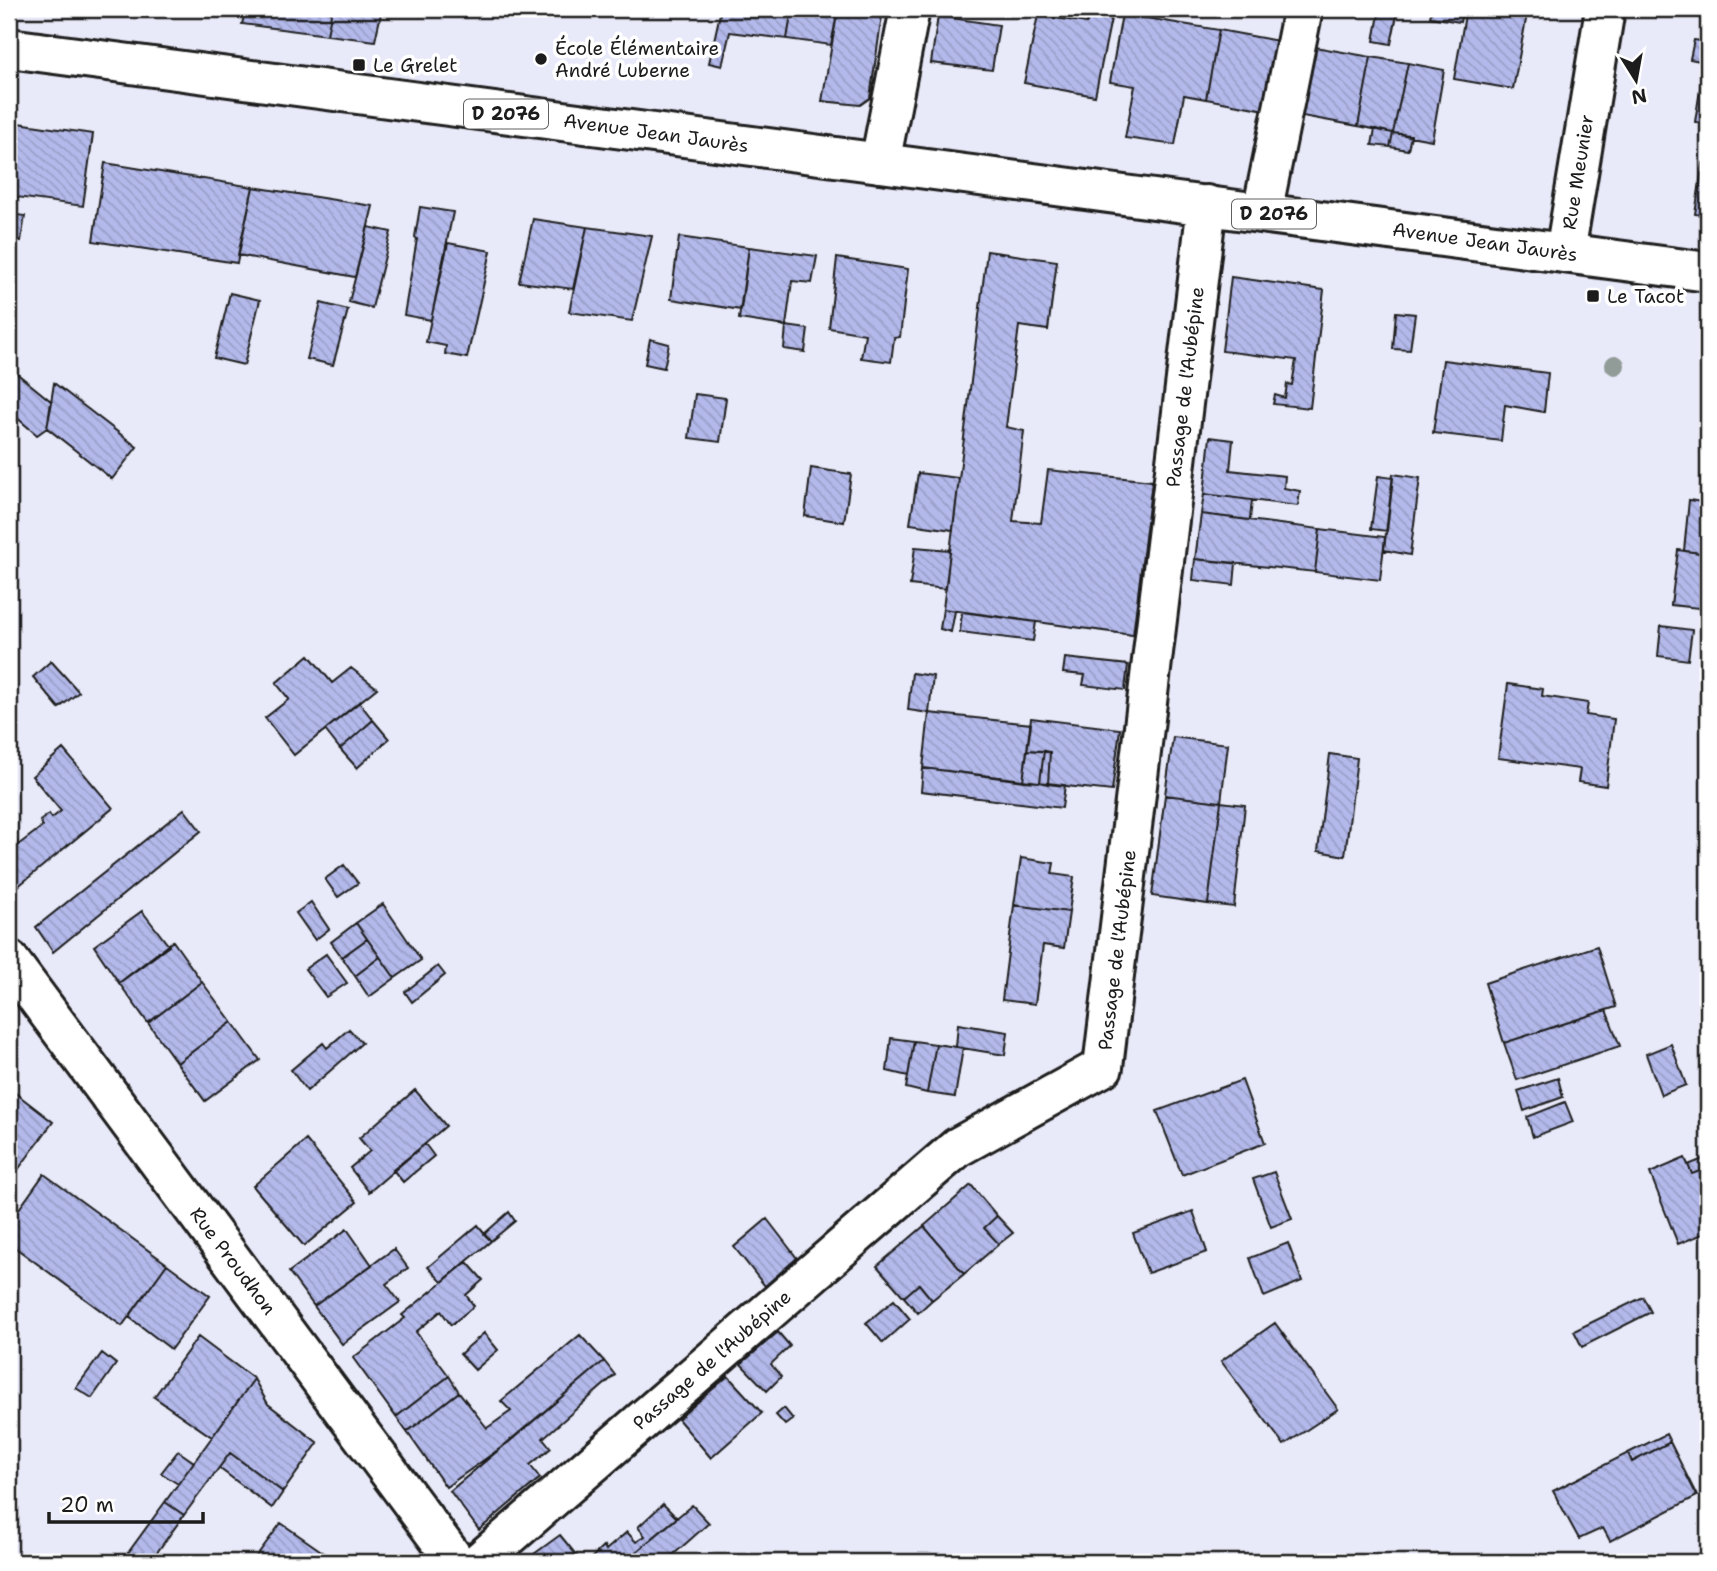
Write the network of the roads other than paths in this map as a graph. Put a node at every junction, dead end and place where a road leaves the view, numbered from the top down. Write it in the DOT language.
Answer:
graph roads {
  1 [pos="910,9"];
  2 [pos="1303,9"];
  3 [pos="1605,9"];
  4 [pos="9,48"];
  5 [pos="880,163"];
  6 [pos="1207,205"];
  7 [pos="1262,213"];
  8 [pos="1565,253"];
  9 [pos="1708,272"];
  10 [pos="9,960"];
  11 [pos="456,1562"];
  12 [pos="479,1562"];
  1 -- 5 [label="street"];
  2 -- 7 [label="street"];
  3 -- 8 [label="street, Rue Meunier"];
  4 -- 5 [label="street, Avenue Jean Jaurès / D 2076"];
  5 -- 6 [label="street, Avenue Jean Jaurès / D 2076"];
  6 -- 7 [label="street, Avenue Jean Jaurès / D 2076"];
  6 -- 12 [label="street, Passage de l'Aubépine"];
  7 -- 8 [label="street, Avenue Jean Jaurès / D 2076"];
  8 -- 9 [label="street, Avenue Jean Jaurès / D 2076"];
  10 -- 11 [label="street, Rue Proudhon"];
}
